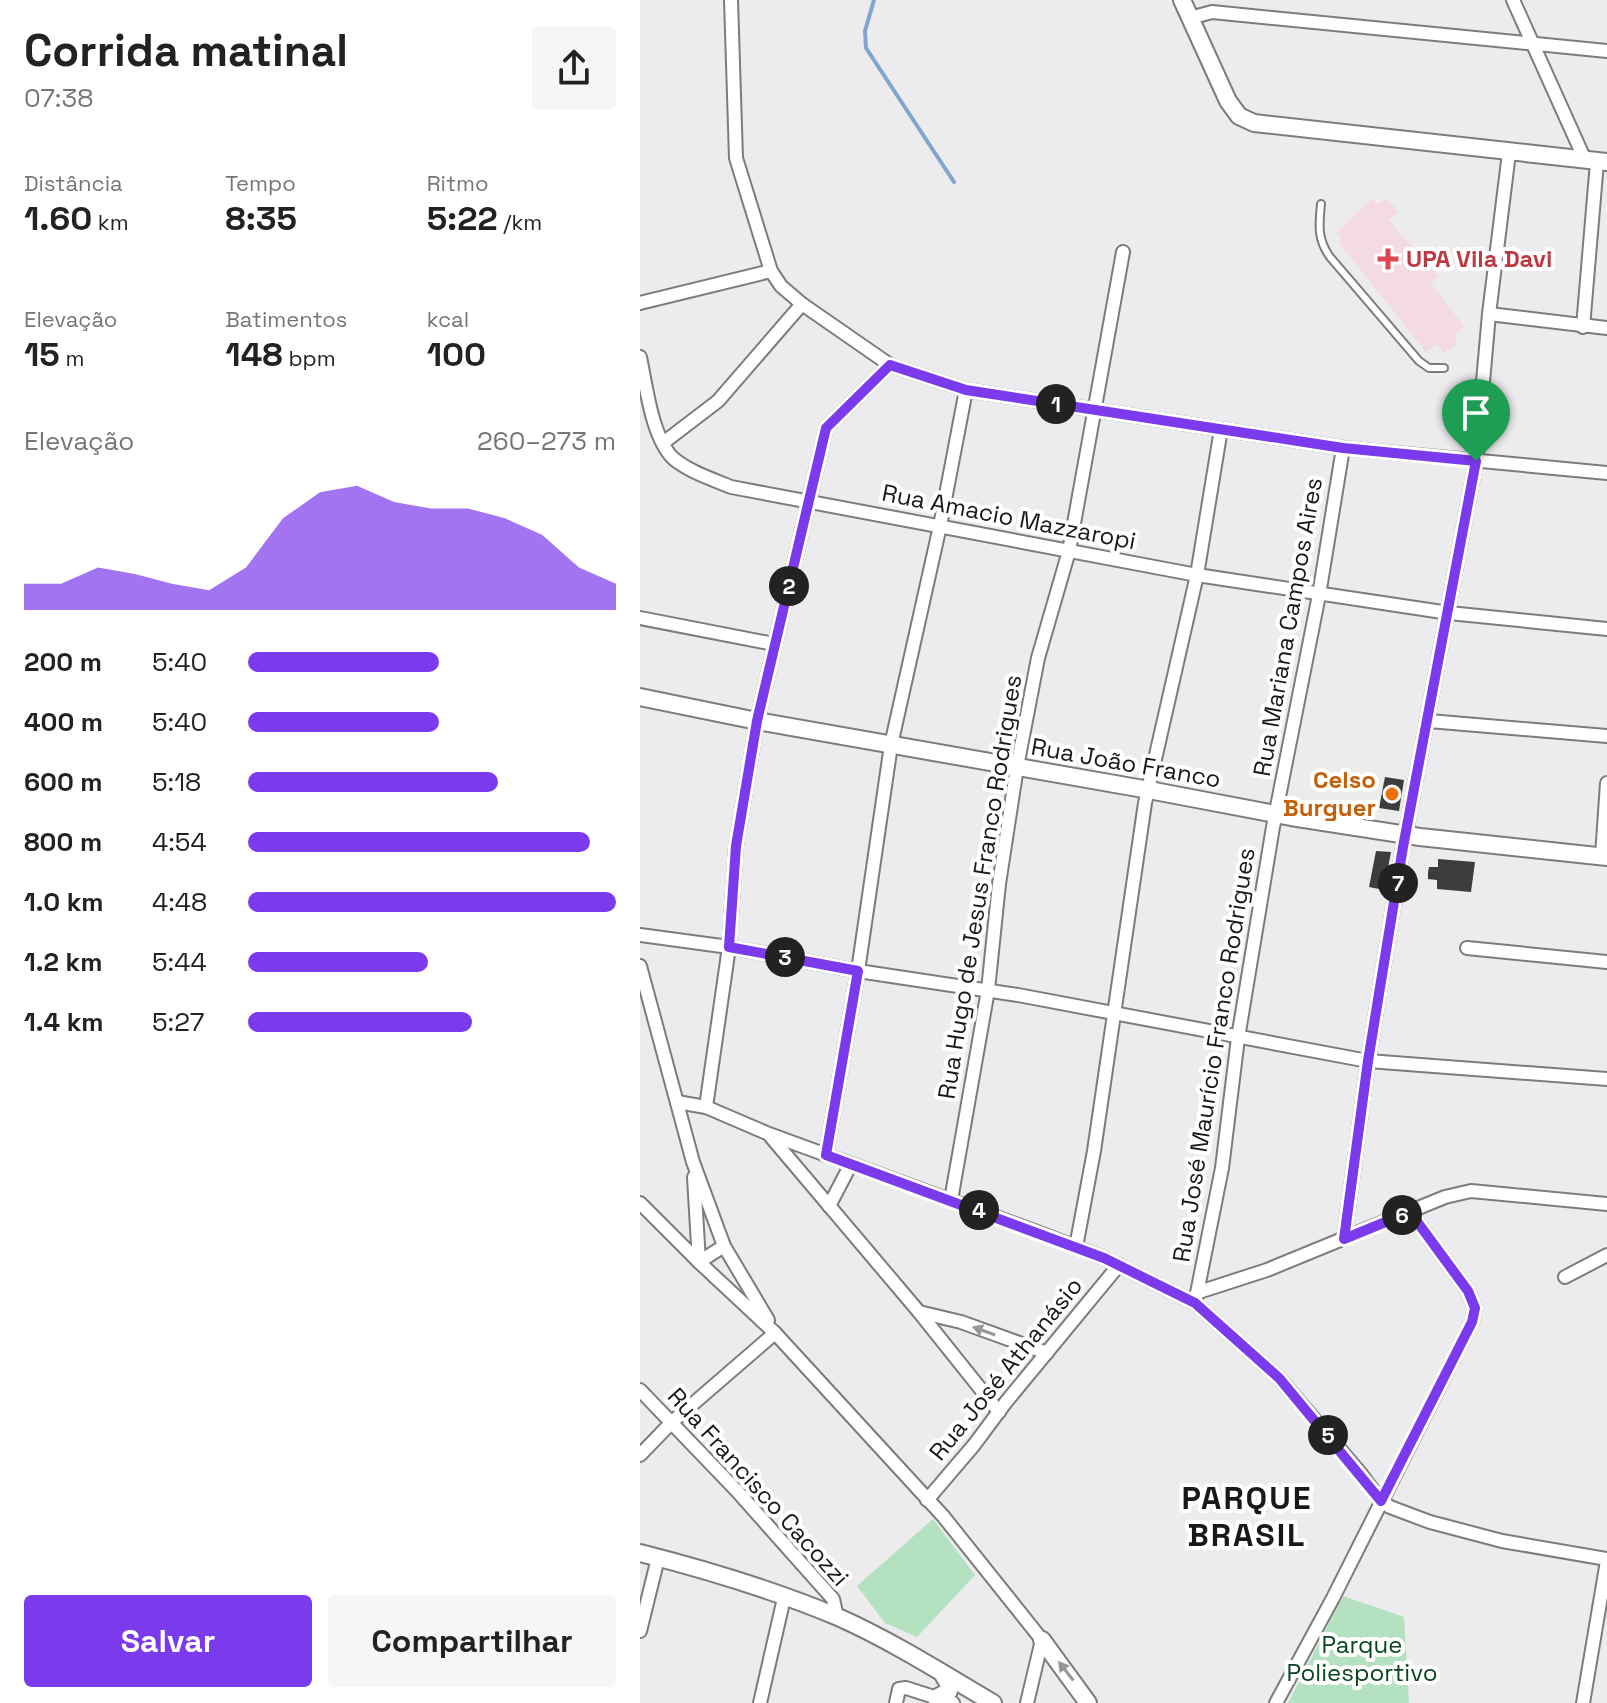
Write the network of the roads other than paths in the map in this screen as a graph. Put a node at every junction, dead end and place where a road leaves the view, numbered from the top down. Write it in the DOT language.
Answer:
graph roads {
  1 [pos="731,0"];
  2 [pos="1182,0"];
  3 [pos="1513,0"];
  4 [pos="1190,18"];
  5 [pos="1534,44"];
  6 [pos="1607,51"];
  7 [pos="1509,153"];
  8 [pos="1596,161"];
  9 [pos="1321,204"];
  10 [pos="1123,252"];
  11 [pos="771,271"];
  12 [pos="640,303"];
  13 [pos="802,304"];
  14 [pos="1489,314"];
  15 [pos="1583,327"];
  16 [pos="1607,328"];
  17 [pos="641,363"];
  18 [pos="890,365"];
  19 [pos="1444,368"];
  20 [pos="966,390"];
  21 [pos="1095,411"];
  22 [pos="1221,429"];
  23 [pos="663,443"];
  24 [pos="1343,448"];
  25 [pos="1476,461"];
  26 [pos="1607,473"];
  27 [pos="811,501"];
  28 [pos="940,526"];
  29 [pos="1069,551"];
  30 [pos="1197,575"];
  31 [pos="1319,595"];
  32 [pos="1449,613"];
  33 [pos="640,618"];
  34 [pos="1607,629"];
  35 [pos="774,644"];
  36 [pos="640,697"];
  37 [pos="757,721"];
  38 [pos="1429,721"];
  39 [pos="1607,736"];
  40 [pos="891,745"];
  41 [pos="1017,767"];
  42 [pos="1607,783"];
  43 [pos="1149,790"];
  44 [pos="1277,815"];
  45 [pos="1406,836"];
  46 [pos="1604,857"];
  47 [pos="640,935"];
  48 [pos="729,947"];
  49 [pos="1467,948"];
  50 [pos="1607,962"];
  51 [pos="640,966"];
  52 [pos="858,971"];
  53 [pos="988,990"];
  54 [pos="1115,1013"];
  55 [pos="1238,1038"];
  56 [pos="1368,1061"];
  57 [pos="1607,1079"];
  58 [pos="677,1102"];
  59 [pos="706,1107"];
  60 [pos="769,1134"];
  61 [pos="826,1155"];
  62 [pos="693,1162"];
  63 [pos="851,1164"];
  64 [pos="951,1200"];
  65 [pos="640,1203"];
  66 [pos="1607,1204"];
  67 [pos="829,1206"];
  68 [pos="1410,1212"];
  69 [pos="1344,1239"];
  70 [pos="724,1246"];
  71 [pos="1076,1247"];
  72 [pos="1607,1255"];
  73 [pos="699,1262"];
  74 [pos="1119,1265"];
  75 [pos="1565,1277"];
  76 [pos="1197,1298"];
  77 [pos="919,1312"];
  78 [pos="775,1333"];
  79 [pos="1047,1353"];
  80 [pos="640,1390"];
  81 [pos="999,1412"];
  82 [pos="672,1422"];
  83 [pos="640,1455"];
  84 [pos="927,1500"];
  85 [pos="1381,1501"];
  86 [pos="640,1553"];
  87 [pos="658,1558"];
  88 [pos="1607,1560"];
  89 [pos="784,1598"];
  90 [pos="837,1617"];
  91 [pos="640,1631"];
  92 [pos="1042,1640"];
  93 [pos="1593,1653"];
  94 [pos="1607,1654"];
  95 [pos="942,1673"];
  96 [pos="945,1700"];
  97 [pos="760,1703"];
  98 [pos="896,1703"];
  99 [pos="993,1703"];
  100 [pos="1027,1703"];
  101 [pos="1088,1703"];
  102 [pos="1276,1703"];
  103 [pos="1583,1703"];
  1 -- 11 [label="street"];
  2 -- 4 [label="street"];
  3 -- 5 [label="street"];
  4 -- 5 [label="street"];
  4 -- 7 [label="street"];
  5 -- 6 [label="street"];
  5 -- 8 [label="street"];
  7 -- 8 [label="street"];
  7 -- 14 [label="street"];
  8 -- 15 [label="street"];
  9 -- 19 [label="lane"];
  10 -- 21 [label="street, Rua Hugo de Jesus Franco Rodrigues"];
  11 -- 12 [label="street"];
  11 -- 13 [label="street"];
  13 -- 18 [label="street"];
  13 -- 23 [label="street"];
  14 -- 15 [label="street"];
  14 -- 25 [label="street"];
  15 -- 16 [label="street"];
  17 -- 23 [label="street, Rua Amacio Mazzaropi"];
  18 -- 20 [label="street"];
  18 -- 27 [label="street"];
  20 -- 21 [label="street"];
  20 -- 28 [label="street"];
  21 -- 22 [label="street"];
  21 -- 29 [label="street, Rua Hugo de Jesus Franco Rodrigues"];
  22 -- 24 [label="street"];
  22 -- 30 [label="street"];
  23 -- 27 [label="street, Rua Amacio Mazzaropi"];
  24 -- 25 [label="street"];
  24 -- 31 [label="street, Rua Mariana Campos Aires"];
  25 -- 26 [label="street"];
  25 -- 32 [label="street"];
  27 -- 28 [label="street, Rua Amacio Mazzaropi"];
  27 -- 35 [label="street"];
  28 -- 29 [label="street, Rua Amacio Mazzaropi"];
  28 -- 40 [label="street"];
  29 -- 30 [label="street, Rua Amacio Mazzaropi"];
  29 -- 41 [label="street, Rua Hugo de Jesus Franco Rodrigues"];
  30 -- 31 [label="street, Rua Amacio Mazzaropi"];
  30 -- 43 [label="street"];
  31 -- 32 [label="street, Rua Amacio Mazzaropi"];
  31 -- 44 [label="street, Rua Mariana Campos Aires"];
  32 -- 34 [label="street, Rua Amacio Mazzaropi"];
  32 -- 38 [label="street"];
  33 -- 35 [label="street"];
  35 -- 37 [label="street"];
  36 -- 37 [label="street, Rua João Franco"];
  37 -- 40 [label="street, Rua João Franco"];
  37 -- 48 [label="street"];
  38 -- 39 [label="street"];
  38 -- 45 [label="street"];
  40 -- 41 [label="street, Rua João Franco"];
  40 -- 52 [label="street"];
  41 -- 43 [label="street, Rua João Franco"];
  41 -- 53 [label="street, Rua Hugo de Jesus Franco Rodrigues"];
  42 -- 46 [label="street"];
  43 -- 44 [label="street, Rua João Franco"];
  43 -- 54 [label="street"];
  44 -- 45 [label="street, Rua João Franco"];
  44 -- 55 [label="street, Rua José Maurício Franco Rodrigues"];
  45 -- 46 [label="street, Rua João Franco"];
  45 -- 56 [label="street"];
  47 -- 48 [label="street"];
  48 -- 52 [label="street"];
  48 -- 59 [label="street"];
  49 -- 50 [label="street"];
  51 -- 58 [label="street"];
  52 -- 53 [label="street"];
  52 -- 61 [label="street"];
  53 -- 54 [label="street"];
  53 -- 64 [label="street, Rua Hugo de Jesus Franco Rodrigues"];
  54 -- 55 [label="street"];
  54 -- 71 [label="street"];
  55 -- 56 [label="street"];
  55 -- 76 [label="street, Rua José Maurício Franco Rodrigues"];
  56 -- 57 [label="street"];
  56 -- 69 [label="street"];
  58 -- 59 [label="street"];
  58 -- 62 [label="street"];
  59 -- 60 [label="street"];
  60 -- 61 [label="street"];
  60 -- 67 [label="street"];
  61 -- 63 [label="street"];
  62 -- 70 [label="street"];
  62 -- 73 [label="street"];
  63 -- 64 [label="street"];
  63 -- 67 [label="street"];
  64 -- 71 [label="street"];
  65 -- 73 [label="street"];
  66 -- 68 [label="street"];
  67 -- 77 [label="street"];
  68 -- 69 [label="street"];
  68 -- 85 [label="street"];
  69 -- 76 [label="street"];
  70 -- 73 [label="street"];
  70 -- 78 [label="street"];
  71 -- 74 [label="street"];
  72 -- 75 [label="street"];
  73 -- 78 [label="street"];
  74 -- 76 [label="street"];
  74 -- 79 [label="street, Rua José Athanásio"];
  76 -- 85 [label="street"];
  79 -- 77 [label="street, one-way"];
  77 -- 81 [label="street"];
  78 -- 82 [label="street"];
  78 -- 84 [label="street"];
  79 -- 81 [label="street, Rua José Athanásio"];
  80 -- 82 [label="street, Rua Francisco Cacozzi"];
  81 -- 84 [label="street, Rua José Athanásio"];
  82 -- 83 [label="street"];
  82 -- 90 [label="street, Rua Francisco Cacozzi"];
  84 -- 92 [label="street"];
  85 -- 88 [label="street"];
  85 -- 102 [label="street"];
  86 -- 87 [label="street"];
  87 -- 89 [label="street"];
  87 -- 91 [label="street"];
  88 -- 93 [label="street"];
  89 -- 90 [label="street"];
  89 -- 97 [label="street"];
  90 -- 95 [label="street"];
  92 -- 100 [label="street"];
  101 -- 92 [label="street, one-way"];
  93 -- 94 [label="street"];
  93 -- 103 [label="street"];
  95 -- 96 [label="street"];
  95 -- 99 [label="street"];
  96 -- 98 [label="street"];
}
